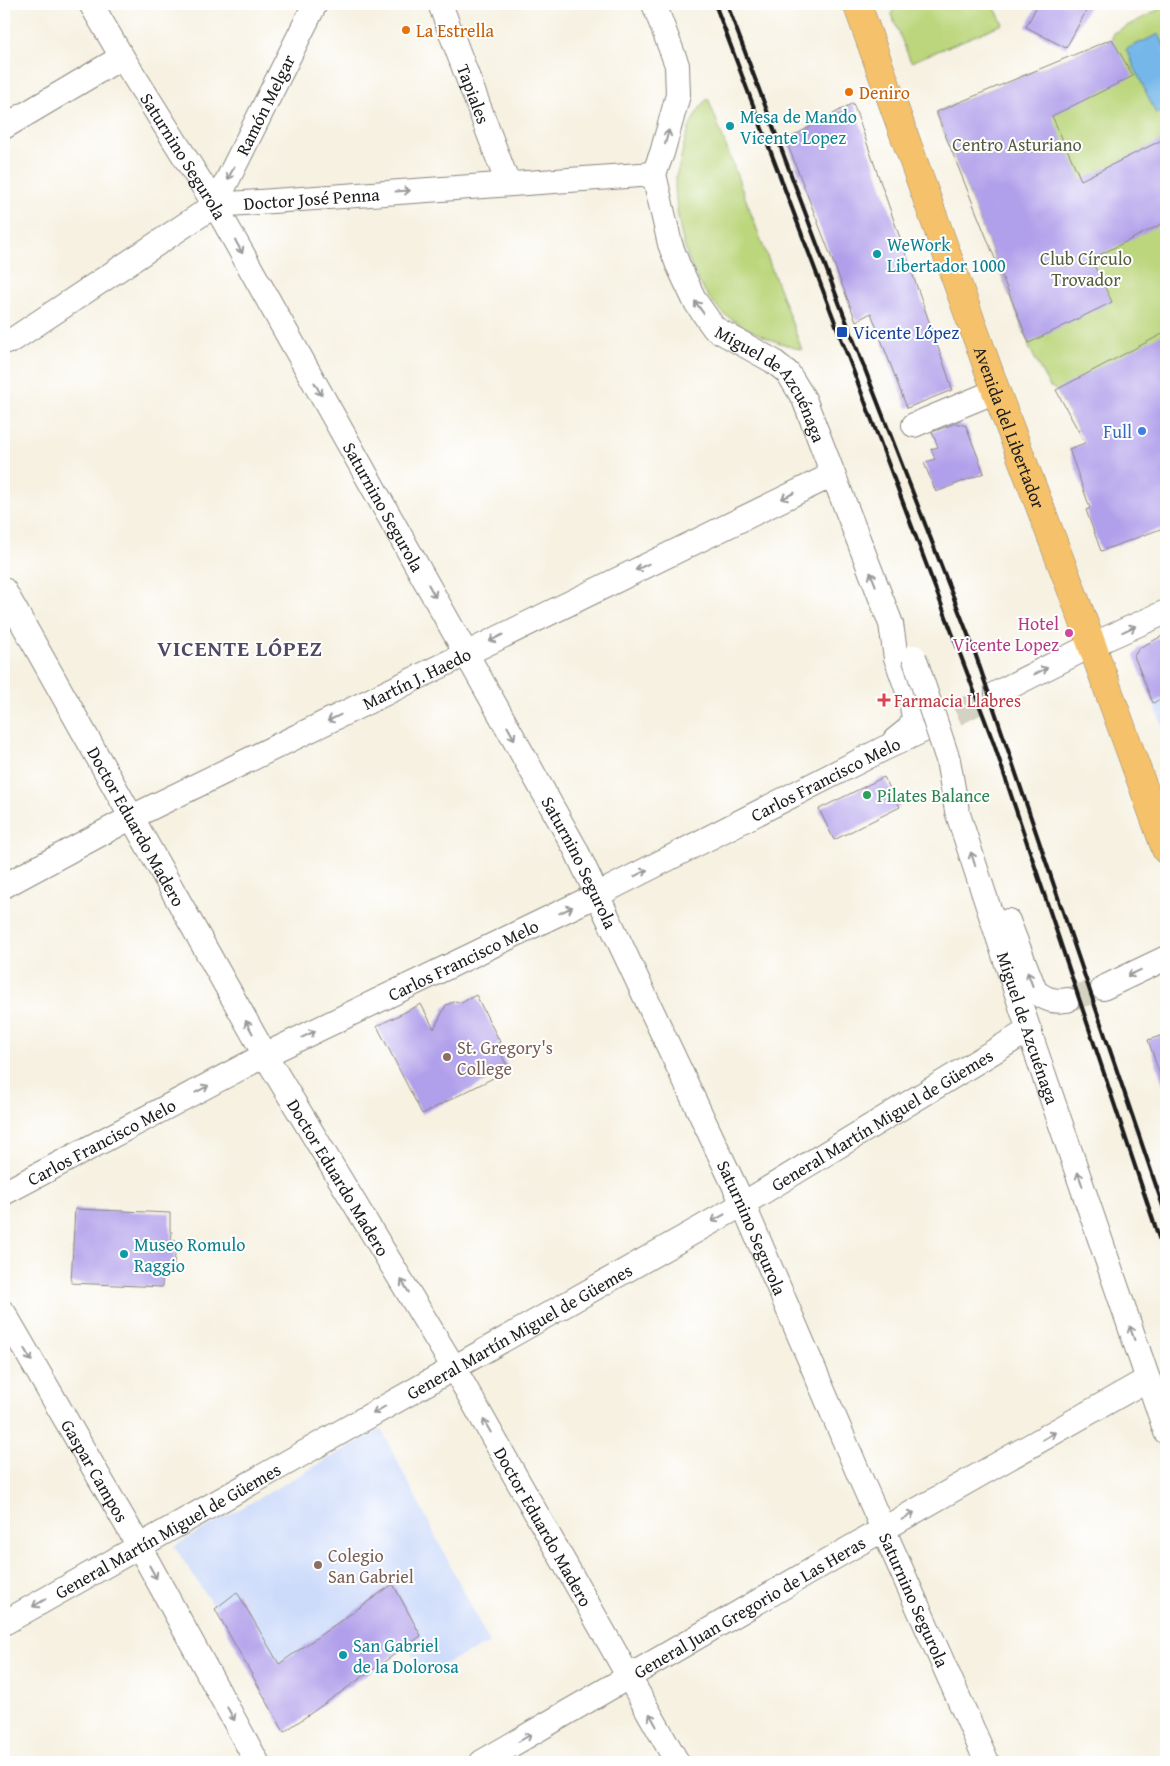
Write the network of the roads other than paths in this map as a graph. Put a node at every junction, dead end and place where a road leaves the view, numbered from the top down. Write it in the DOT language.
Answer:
graph roads {
  1 [pos="91,4"];
  2 [pos="315,4"];
  3 [pos="440,4"];
  4 [pos="654,4"];
  5 [pos="857,4"];
  6 [pos="122,57"];
  7 [pos="4,127"];
  8 [pos="654,174"];
  9 [pos="508,184"];
  10 [pos="215,204"];
  11 [pos="11,341"];
  12 [pos="996,391"];
  13 [pos="914,425"];
  14 [pos="832,474"];
  15 [pos="4,590"];
  16 [pos="1166,612"];
  17 [pos="891,624"];
  18 [pos="1092,645"];
  19 [pos="467,653"];
  20 [pos="998,693"];
  21 [pos="924,730"];
  22 [pos="884,749"];
  23 [pos="132,817"];
  24 [pos="1166,850"];
  25 [pos="4,886"];
  26 [pos="982,888"];
  27 [pos="597,895"];
  28 [pos="1166,958"];
  29 [pos="1103,988"];
  30 [pos="1068,1000"];
  31 [pos="1029,1030"];
  32 [pos="265,1055"];
  33 [pos="4,1193"];
  34 [pos="743,1204"];
  35 [pos="4,1313"];
  36 [pos="454,1368"];
  37 [pos="1148,1379"];
  38 [pos="1166,1432"];
  39 [pos="884,1530"];
  40 [pos="139,1546"];
  41 [pos="4,1623"];
  42 [pos="629,1677"];
  43 [pos="257,1762"];
  44 [pos="482,1762"];
  45 [pos="677,1762"];
  46 [pos="987,1762"];
  1 -- 6 [label="street, Saturnino Segurola"];
  2 -- 10 [label="street, Ramón Melgar, one-way"];
  3 -- 9 [label="street, Tapiales"];
  8 -- 4 [label="street, one-way"];
  5 -- 12 [label="main road, Avenida del Libertador"];
  6 -- 7 [label="street"];
  6 -- 10 [label="street, Saturnino Segurola"];
  8 -- 9 [label="street, Doctor José Penna"];
  14 -- 8 [label="street, Miguel de Azcuénaga, one-way"];
  10 -- 9 [label="street, Doctor José Penna, one-way"];
  10 -- 11 [label="street, Doctor José Penna"];
  10 -- 19 [label="street, Saturnino Segurola, one-way"];
  12 -- 13 [label="street"];
  12 -- 18 [label="main road, Avenida del Libertador"];
  17 -- 14 [label="street, Miguel de Azcuénaga, one-way"];
  14 -- 19 [label="street, Martín J. Haedo, one-way"];
  15 -- 23 [label="street, Doctor Eduardo Madero"];
  18 -- 16 [label="street, one-way"];
  17 -- 22 [label="street, Miguel de Azcuénaga"];
  26 -- 17 [label="street, Miguel de Azcuénaga, one-way, bridge"];
  20 -- 18 [label="street, one-way"];
  18 -- 24 [label="main road, Avenida del Libertador"];
  19 -- 23 [label="street, Martín J. Haedo, one-way"];
  19 -- 27 [label="street, Saturnino Segurola, one-way"];
  21 -- 22 [label="street, Carlos Francisco Melo"];
  27 -- 22 [label="street, Carlos Francisco Melo, one-way"];
  23 -- 25 [label="street, Martín J. Haedo"];
  32 -- 23 [label="street, Doctor Eduardo Madero, one-way"];
  30 -- 26 [label="street, one-way"];
  26 -- 31 [label="street, Miguel de Azcuénaga"];
  32 -- 27 [label="street, Carlos Francisco Melo, one-way"];
  27 -- 34 [label="street, Saturnino Segurola"];
  28 -- 29 [label="street, one-way"];
  31 -- 34 [label="street, General Martín Miguel de Güemes"];
  37 -- 31 [label="street, Miguel de Azcuénaga, one-way"];
  33 -- 32 [label="street, Carlos Francisco Melo, one-way"];
  36 -- 32 [label="street, Doctor Eduardo Madero, one-way"];
  34 -- 36 [label="street, General Martín Miguel de Güemes, one-way"];
  34 -- 39 [label="street, Saturnino Segurola"];
  35 -- 40 [label="street, Gaspar Campos, one-way"];
  36 -- 40 [label="street, General Martín Miguel de Güemes, one-way"];
  42 -- 36 [label="street, Doctor Eduardo Madero, one-way"];
  37 -- 38 [label="street, Miguel de Azcuénaga"];
  39 -- 37 [label="street, General Juan Gregorio de Las Heras, one-way"];
  39 -- 42 [label="street, General Juan Gregorio de Las Heras"];
  39 -- 46 [label="street, Saturnino Segurola"];
  40 -- 41 [label="street, General Martín Miguel de Güemes, one-way"];
  40 -- 43 [label="street, Gaspar Campos, one-way"];
  44 -- 42 [label="street, General Juan Gregorio de Las Heras, one-way"];
  45 -- 42 [label="street, Doctor Eduardo Madero, one-way"];
}
